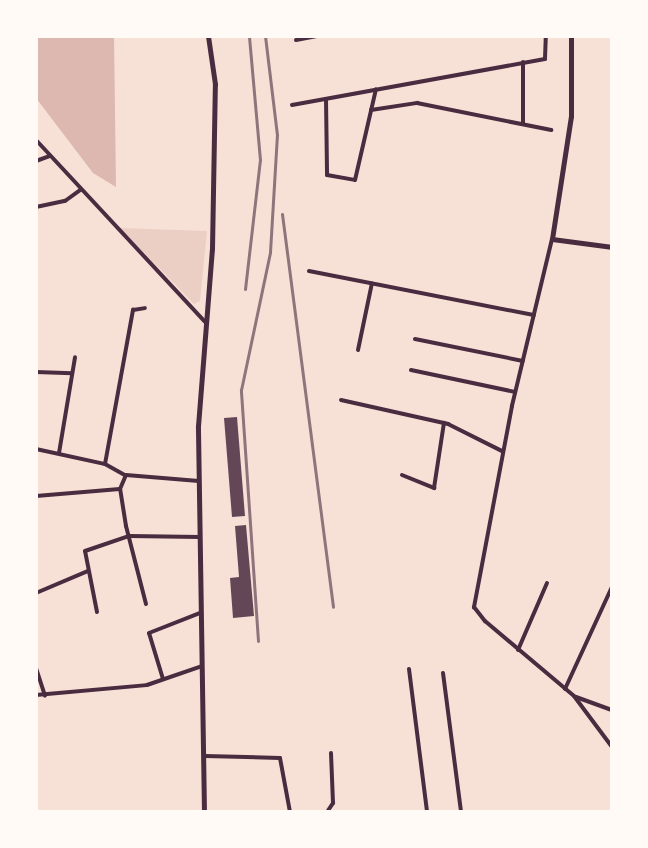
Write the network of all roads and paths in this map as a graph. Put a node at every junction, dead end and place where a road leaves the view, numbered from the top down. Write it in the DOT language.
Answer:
graph roads {
  1 [pos="208,36"];
  2 [pos="316,36"];
  3 [pos="546,36"];
  4 [pos="571,36"];
  5 [pos="296,40"];
  6 [pos="523,62"];
  7 [pos="376,89"];
  8 [pos="326,99"];
  9 [pos="292,105"];
  10 [pos="371,110"];
  11 [pos="523,124"];
  12 [pos="551,130"];
  13 [pos="36,140"];
  14 [pos="50,156"];
  15 [pos="36,161"];
  16 [pos="80,190"];
  17 [pos="36,207"];
  18 [pos="552,239"];
  19 [pos="612,247"];
  20 [pos="309,271"];
  21 [pos="372,283"];
  22 [pos="145,308"];
  23 [pos="534,315"];
  24 [pos="205,322"];
  25 [pos="415,339"];
  26 [pos="358,350"];
  27 [pos="75,357"];
  28 [pos="523,361"];
  29 [pos="411,370"];
  30 [pos="36,372"];
  31 [pos="72,373"];
  32 [pos="515,392"];
  33 [pos="341,400"];
  34 [pos="444,423"];
  35 [pos="36,449"];
  36 [pos="502,451"];
  37 [pos="59,453"];
  38 [pos="105,464"];
  39 [pos="126,475"];
  40 [pos="402,475"];
  41 [pos="199,481"];
  42 [pos="120,489"];
  43 [pos="36,496"];
  44 [pos="129,536"];
  45 [pos="200,537"];
  46 [pos="88,571"];
  47 [pos="547,583"];
  48 [pos="612,587"];
  49 [pos="36,593"];
  50 [pos="146,604"];
  51 [pos="97,612"];
  52 [pos="203,612"];
  53 [pos="518,650"];
  54 [pos="204,666"];
  55 [pos="36,668"];
  56 [pos="409,669"];
  57 [pos="443,673"];
  58 [pos="163,680"];
  59 [pos="565,689"];
  60 [pos="36,695"];
  61 [pos="45,696"];
  62 [pos="574,696"];
  63 [pos="612,710"];
  64 [pos="612,747"];
  65 [pos="331,753"];
  66 [pos="205,756"];
  67 [pos="204,812"];
  68 [pos="290,812"];
  69 [pos="327,812"];
  70 [pos="427,812"];
  71 [pos="461,812"];
  1 -- 24 [label="street"];
  2 -- 5 [label="street"];
  3 -- 6 [label="street"];
  4 -- 18 [label="street"];
  6 -- 7 [label="street"];
  6 -- 11 [label="street"];
  7 -- 8 [label="street"];
  7 -- 10 [label="street"];
  8 -- 9 [label="street"];
  8 -- 10 [label="street"];
  10 -- 11 [label="street"];
  11 -- 12 [label="street"];
  13 -- 14 [label="street"];
  14 -- 15 [label="street"];
  14 -- 16 [label="street"];
  16 -- 17 [label="street"];
  16 -- 24 [label="street"];
  18 -- 19 [label="street"];
  18 -- 23 [label="street"];
  20 -- 21 [label="street"];
  21 -- 23 [label="street"];
  21 -- 26 [label="street"];
  22 -- 38 [label="street"];
  23 -- 28 [label="street"];
  24 -- 41 [label="street"];
  25 -- 28 [label="street"];
  27 -- 31 [label="street"];
  28 -- 32 [label="street"];
  29 -- 32 [label="street"];
  30 -- 31 [label="street"];
  31 -- 37 [label="street"];
  32 -- 36 [label="street"];
  33 -- 34 [label="street"];
  34 -- 36 [label="street"];
  34 -- 40 [label="street"];
  35 -- 37 [label="street"];
  36 -- 53 [label="street"];
  37 -- 38 [label="street"];
  38 -- 39 [label="street"];
  39 -- 41 [label="street"];
  39 -- 42 [label="street"];
  41 -- 45 [label="street"];
  42 -- 43 [label="street"];
  42 -- 44 [label="street"];
  44 -- 45 [label="street"];
  44 -- 46 [label="street"];
  44 -- 50 [label="street"];
  45 -- 52 [label="street"];
  46 -- 49 [label="street"];
  46 -- 51 [label="street"];
  47 -- 53 [label="street"];
  48 -- 59 [label="street"];
  52 -- 54 [label="street"];
  52 -- 58 [label="street"];
  53 -- 59 [label="street"];
  54 -- 58 [label="street"];
  54 -- 66 [label="street"];
  55 -- 61 [label="street"];
  56 -- 70 [label="street"];
  57 -- 71 [label="street"];
  58 -- 61 [label="street"];
  59 -- 62 [label="street"];
  60 -- 61 [label="street"];
  62 -- 63 [label="street"];
  62 -- 64 [label="street"];
  65 -- 69 [label="street"];
  66 -- 67 [label="street"];
  66 -- 68 [label="street"];
}
